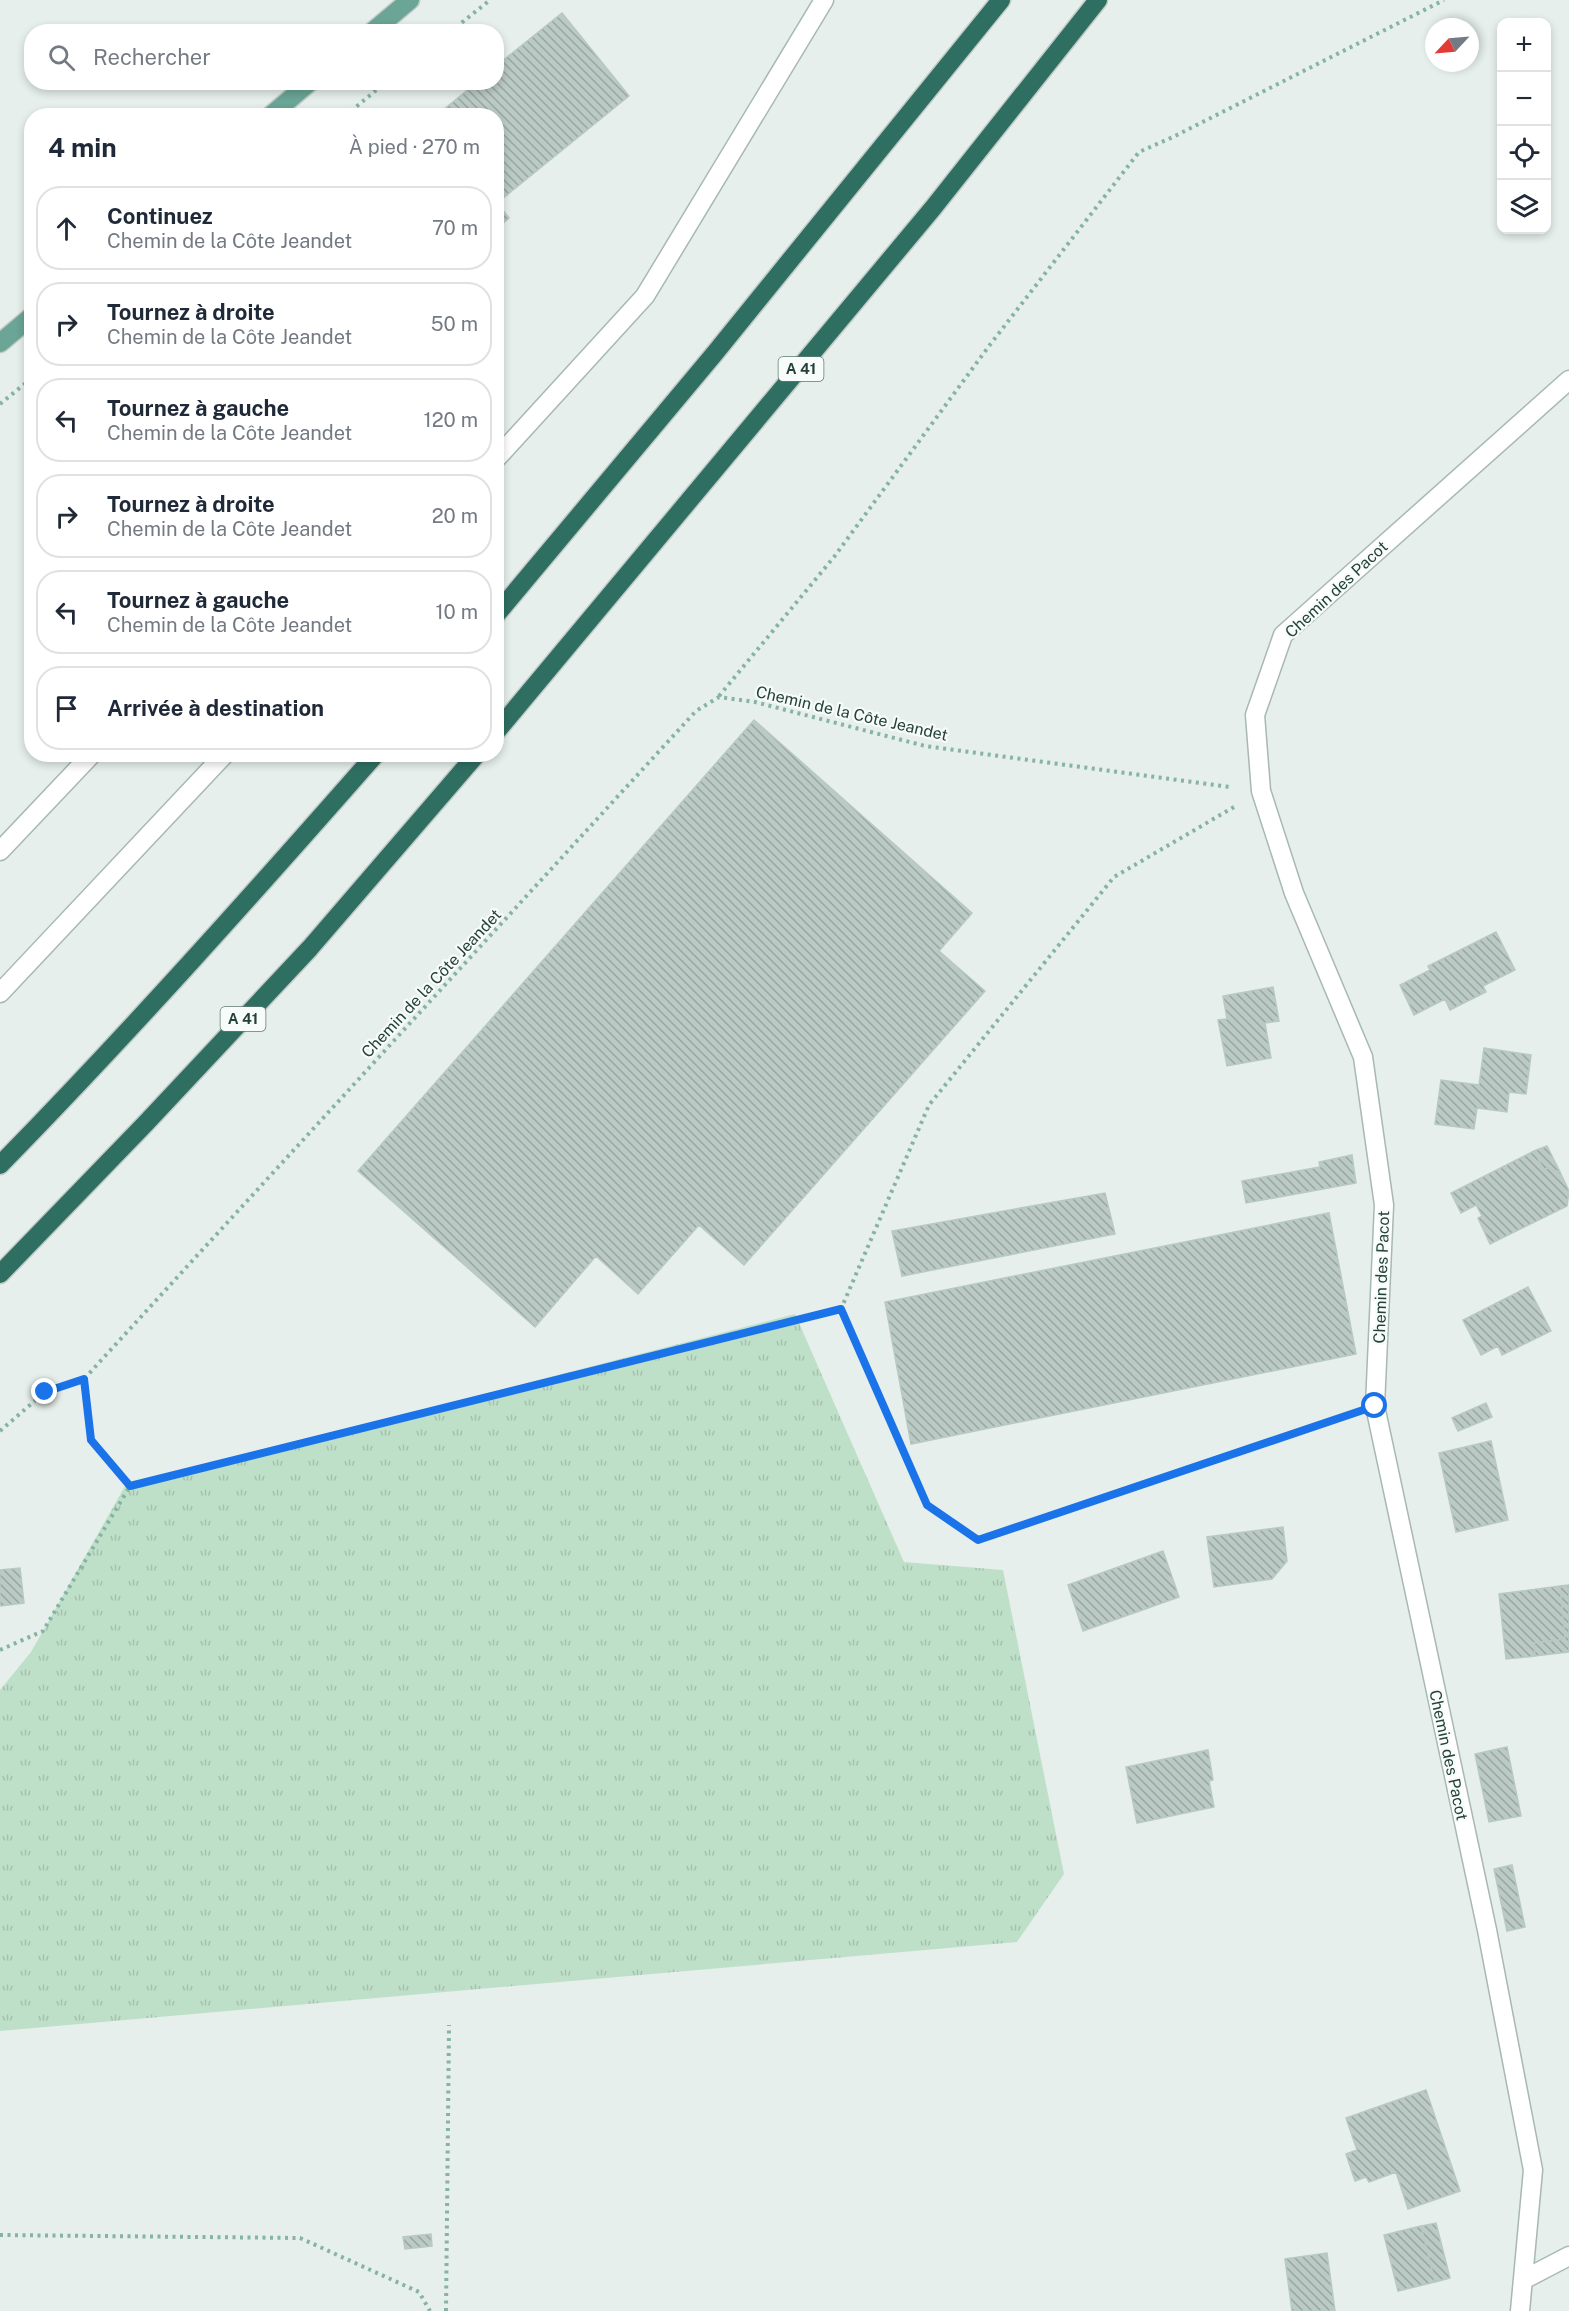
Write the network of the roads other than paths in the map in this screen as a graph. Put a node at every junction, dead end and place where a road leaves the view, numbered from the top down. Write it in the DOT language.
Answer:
graph roads {
  1 [pos="410,0"];
  2 [pos="824,0"];
  3 [pos="1001,0"];
  4 [pos="1098,0"];
  5 [pos="382,24"];
  6 [pos="301,90"];
  7 [pos="279,108"];
  8 [pos="24,323"];
  9 [pos="0,344"];
  10 [pos="1569,380"];
  11 [pos="504,450"];
  12 [pos="504,605"];
  13 [pos="504,722"];
  14 [pos="84,762"];
  15 [pos="217,762"];
  16 [pos="369,762"];
  17 [pos="470,762"];
  18 [pos="0,851"];
  19 [pos="0,993"];
  20 [pos="0,1165"];
  21 [pos="0,1274"];
  22 [pos="1569,2256"];
  23 [pos="1523,2280"];
  24 [pos="1520,2311"];
  1 -- 5 [label="main road"];
  2 -- 11 [label="street"];
  3 -- 12 [label="highway"];
  4 -- 13 [label="highway, A 41"];
  6 -- 7 [label="main road"];
  8 -- 9 [label="main road"];
  10 -- 23 [label="street, Chemin des Pacot"];
  14 -- 18 [label="street"];
  15 -- 19 [label="street"];
  16 -- 20 [label="highway"];
  17 -- 21 [label="highway, A 41"];
  22 -- 23 [label="street"];
  23 -- 24 [label="street, Chemin des Pacot"];
}
